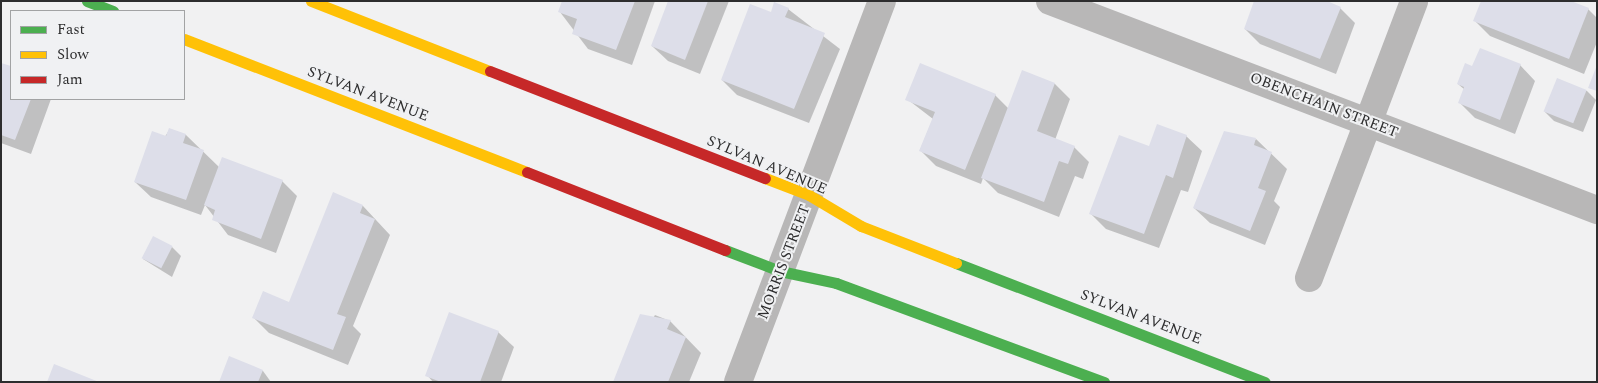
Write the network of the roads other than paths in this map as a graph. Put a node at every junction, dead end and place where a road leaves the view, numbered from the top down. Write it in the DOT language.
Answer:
graph roads {
  1 [pos="87,1"];
  2 [pos="312,1"];
  3 [pos="882,1"];
  4 [pos="1050,1"];
  5 [pos="1414,1"];
  6 [pos="110,10"];
  7 [pos="185,39"];
  8 [pos="1368,122"];
  9 [pos="809,195"];
  10 [pos="1597,210"];
  11 [pos="780,271"];
  12 [pos="1310,278"];
  13 [pos="738,382"];
  14 [pos="1104,382"];
  15 [pos="1264,382"];
  1 -- 6 [label="main road"];
  2 -- 9 [label="main road, SYLVAN AVENUE"];
  3 -- 9 [label="street, MORRIS STREET"];
  4 -- 8 [label="street, OBENCHAIN STREET"];
  5 -- 8 [label="street"];
  7 -- 11 [label="main road, SYLVAN AVENUE"];
  8 -- 10 [label="street, OBENCHAIN STREET"];
  8 -- 12 [label="street"];
  9 -- 11 [label="street, MORRIS STREET"];
  9 -- 15 [label="main road, SYLVAN AVENUE"];
  11 -- 13 [label="street, MORRIS STREET"];
  11 -- 14 [label="main road, SYLVAN AVENUE"];
}
